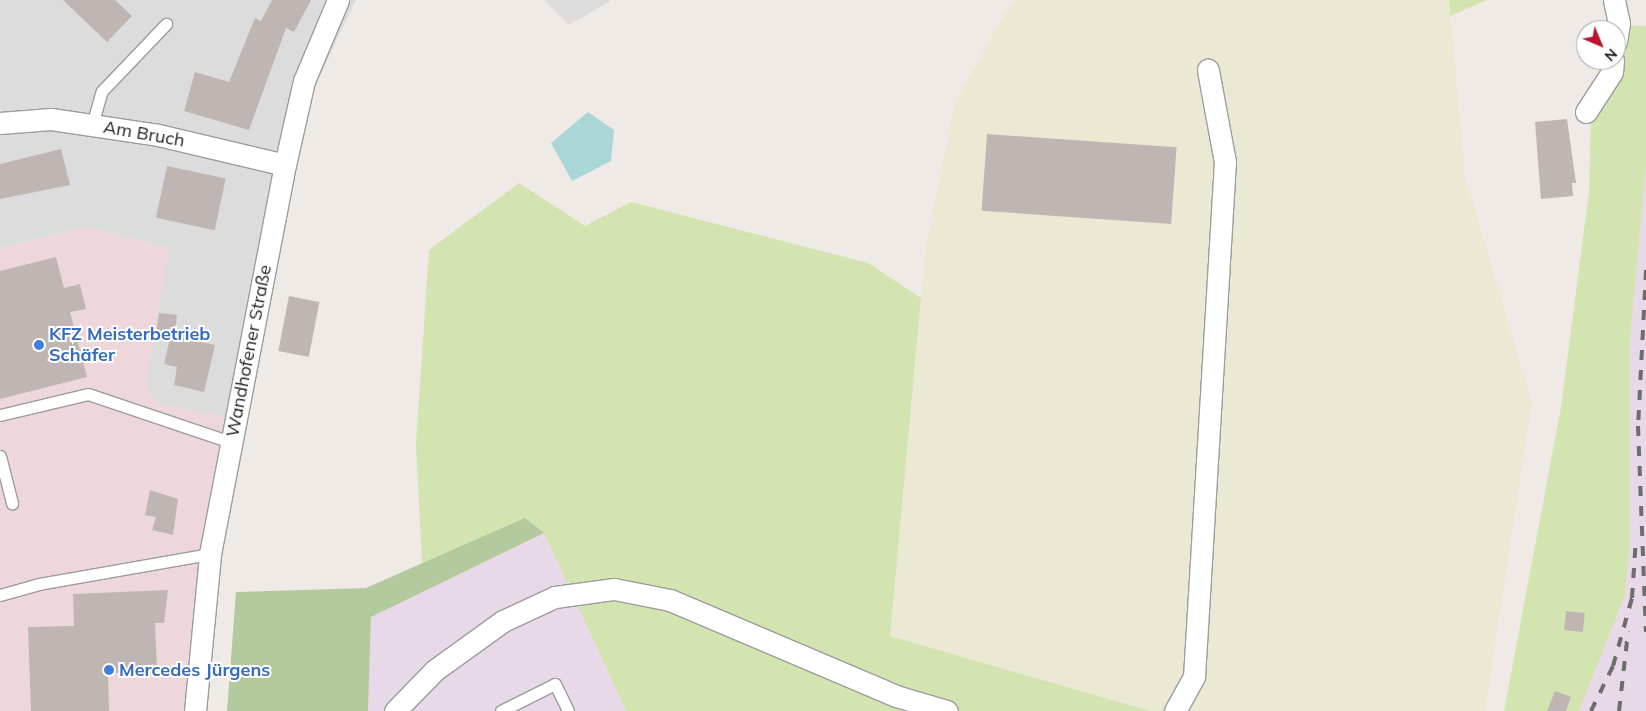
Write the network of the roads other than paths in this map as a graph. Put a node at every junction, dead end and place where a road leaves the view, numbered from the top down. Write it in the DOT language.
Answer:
graph roads {
  1 [pos="338,0"];
  2 [pos="1614,0"];
  3 [pos="1618,20"];
  4 [pos="166,24"];
  5 [pos="1208,70"];
  6 [pos="1612,70"];
  7 [pos="1586,112"];
  8 [pos="0,123"];
  9 [pos="92,125"];
  10 [pos="285,165"];
  11 [pos="0,415"];
  12 [pos="231,442"];
  13 [pos="0,456"];
  14 [pos="12,503"];
  15 [pos="210,554"];
  16 [pos="0,596"];
  17 [pos="196,711"];
  18 [pos="395,711"];
  19 [pos="501,711"];
  20 [pos="568,711"];
  21 [pos="947,711"];
  22 [pos="1175,711"];
  1 -- 10 [label="street, Wandhofener Straße"];
  2 -- 3 [label="street"];
  4 -- 9 [label="lane"];
  5 -- 22 [label="street"];
  6 -- 7 [label="street"];
  8 -- 9 [label="street, Am Bruch"];
  9 -- 10 [label="street, Am Bruch"];
  10 -- 12 [label="street, Wandhofener Straße"];
  11 -- 12 [label="lane"];
  12 -- 15 [label="street, Wandhofener Straße"];
  13 -- 14 [label="lane"];
  15 -- 16 [label="lane"];
  15 -- 17 [label="street, Wandhofener Straße"];
  18 -- 21 [label="street"];
  19 -- 20 [label="lane"];
}
